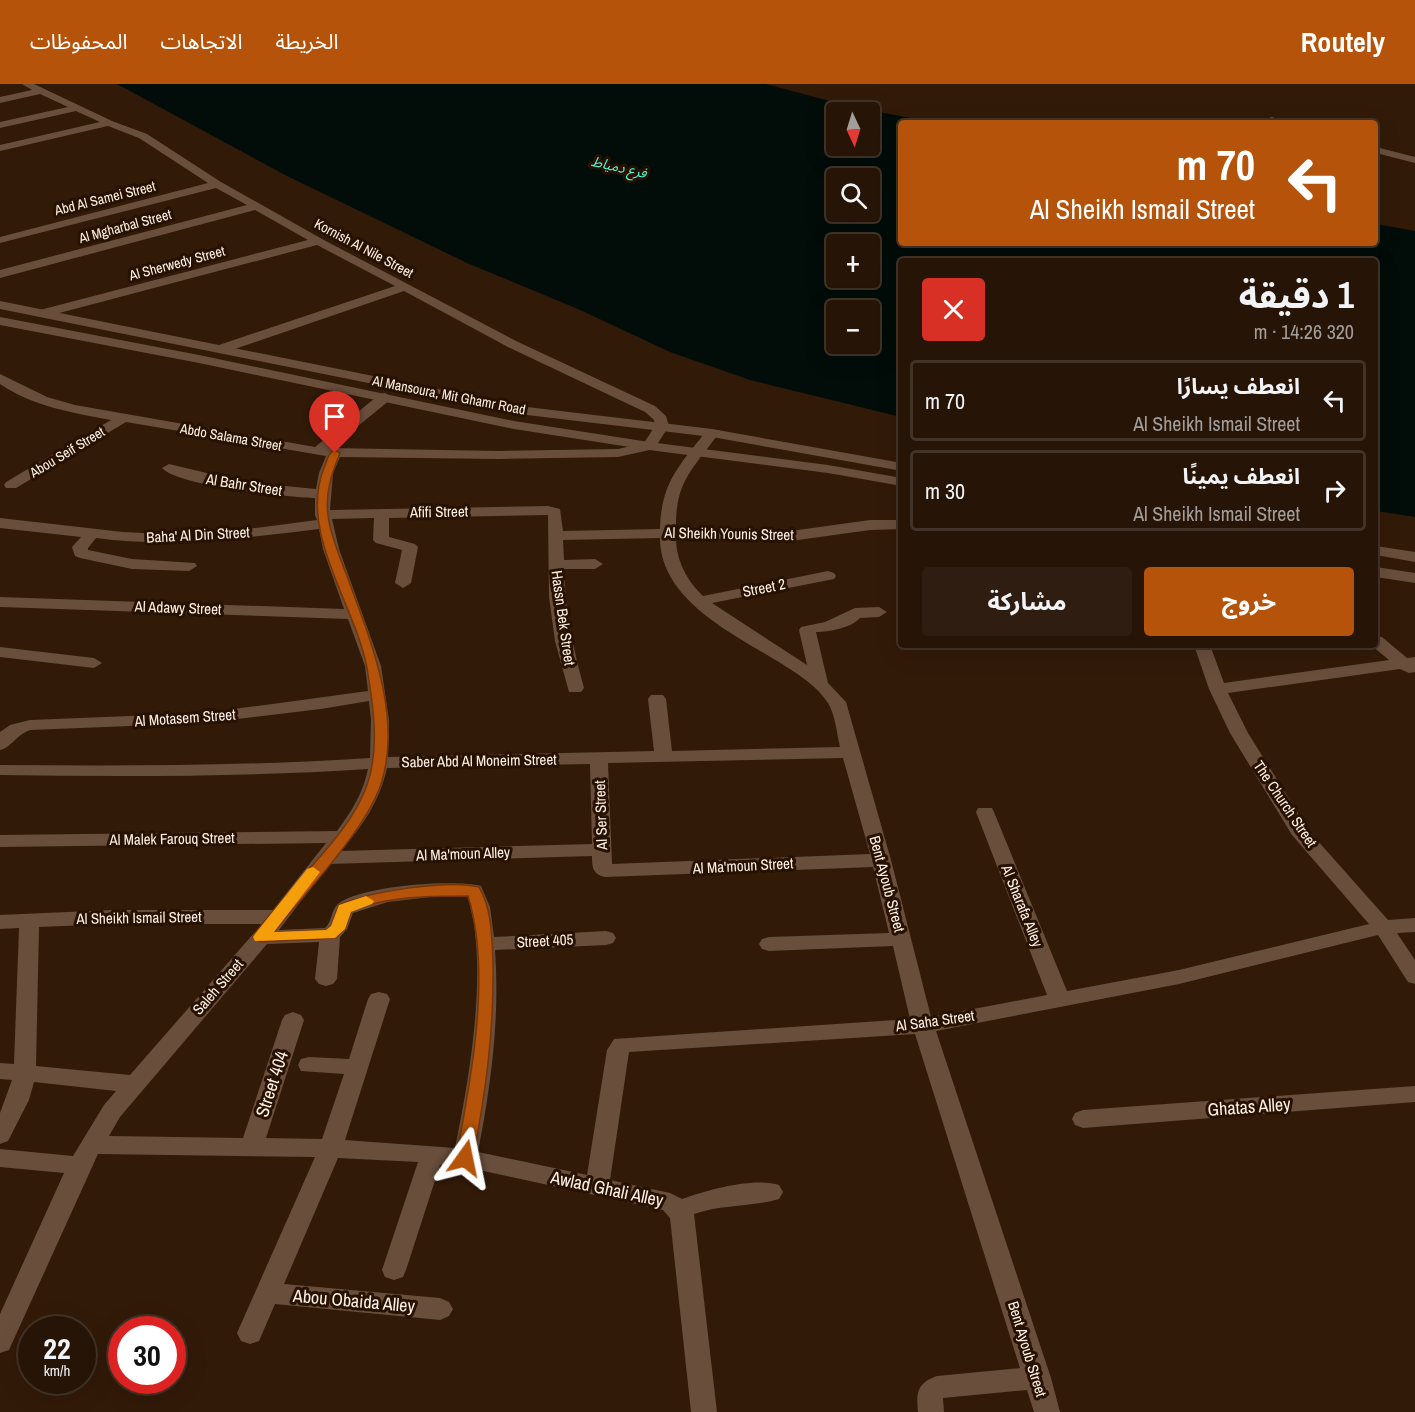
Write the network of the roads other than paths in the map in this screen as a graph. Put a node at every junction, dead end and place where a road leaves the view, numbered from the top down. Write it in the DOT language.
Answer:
graph roads {
  1 [pos="27,84"];
  2 [pos="41,91"];
  3 [pos="0,100"];
  4 [pos="76,108"];
  5 [pos="110,123"];
  6 [pos="0,125"];
  7 [pos="0,148"];
  8 [pos="1378,151"];
  9 [pos="1415,160"];
  10 [pos="217,184"];
  11 [pos="257,206"];
  12 [pos="0,240"];
  13 [pos="318,241"];
  14 [pos="0,274"];
  15 [pos="405,287"];
  16 [pos="0,305"];
  17 [pos="44,313"];
  18 [pos="0,321"];
  19 [pos="221,349"];
  20 [pos="0,378"];
  21 [pos="385,397"];
  22 [pos="123,418"];
  23 [pos="662,426"];
  24 [pos="712,432"];
  25 [pos="649,446"];
  26 [pos="698,451"];
  27 [pos="326,452"];
  28 [pos="898,466"];
  29 [pos="169,468"];
  30 [pos="898,481"];
  31 [pos="11,485"];
  32 [pos="321,494"];
  33 [pos="555,512"];
  34 [pos="382,514"];
  35 [pos="323,519"];
  36 [pos="0,524"];
  37 [pos="898,524"];
  38 [pos="93,533"];
  39 [pos="666,533"];
  40 [pos="556,536"];
  41 [pos="1378,551"];
  42 [pos="1415,557"];
  43 [pos="595,564"];
  44 [pos="189,566"];
  45 [pos="555,566"];
  46 [pos="1378,572"];
  47 [pos="828,576"];
  48 [pos="1415,578"];
  49 [pos="403,583"];
  50 [pos="700,601"];
  51 [pos="0,602"];
  52 [pos="879,612"];
  53 [pos="355,614"];
  54 [pos="1378,642"];
  55 [pos="1203,648"];
  56 [pos="0,652"];
  57 [pos="94,663"];
  58 [pos="1412,667"];
  59 [pos="820,684"];
  60 [pos="575,688"];
  61 [pos="1218,689"];
  62 [pos="378,694"];
  63 [pos="657,699"];
  64 [pos="0,745"];
  65 [pos="850,752"];
  66 [pos="664,756"];
  67 [pos="599,758"];
  68 [pos="380,763"];
  69 [pos="0,770"];
  70 [pos="985,812"];
  71 [pos="343,837"];
  72 [pos="0,841"];
  73 [pos="602,850"];
  74 [pos="323,858"];
  75 [pos="881,860"];
  76 [pos="605,871"];
  77 [pos="279,917"];
  78 [pos="29,921"];
  79 [pos="0,922"];
  80 [pos="1415,925"];
  81 [pos="1383,927"];
  82 [pos="330,935"];
  83 [pos="261,937"];
  84 [pos="606,938"];
  85 [pos="901,939"];
  86 [pos="484,944"];
  87 [pos="769,944"];
  88 [pos="1415,977"];
  89 [pos="326,979"];
  90 [pos="379,999"];
  91 [pos="1060,1000"];
  92 [pos="292,1020"];
  93 [pos="923,1026"];
  94 [pos="309,1065"];
  95 [pos="358,1067"];
  96 [pos="0,1071"];
  97 [pos="25,1074"];
  98 [pos="133,1084"];
  99 [pos="1415,1094"];
  100 [pos="1083,1119"];
  101 [pos="0,1135"];
  102 [pos="252,1147"];
  103 [pos="331,1148"];
  104 [pos="432,1154"];
  105 [pos="84,1155"];
  106 [pos="0,1158"];
  107 [pos="465,1158"];
  108 [pos="597,1186"];
  109 [pos="771,1192"];
  110 [pos="680,1209"];
  111 [pos="394,1270"];
  112 [pos="268,1293"];
  113 [pos="440,1309"];
  114 [pos="250,1333"];
  115 [pos="0,1342"];
  116 [pos="1038,1378"];
  117 [pos="704,1412"];
  118 [pos="930,1412"];
  119 [pos="1047,1412"];
  1 -- 2 [label="street, Kornish Al Nile Street"];
  2 -- 3 [label="street"];
  2 -- 4 [label="street, Kornish Al Nile Street"];
  4 -- 5 [label="street, Kornish Al Nile Street"];
  4 -- 6 [label="street"];
  5 -- 7 [label="street"];
  5 -- 10 [label="street, Kornish Al Nile Street"];
  8 -- 9 [label="street"];
  10 -- 11 [label="street, Kornish Al Nile Street"];
  10 -- 12 [label="street, Abd Al Samei Street"];
  11 -- 13 [label="street, Kornish Al Nile Street"];
  11 -- 14 [label="street, Al Mgharbal Street"];
  13 -- 15 [label="street, Kornish Al Nile Street"];
  13 -- 17 [label="street, Al Sherwedy Street"];
  15 -- 19 [label="street"];
  15 -- 23 [label="street, Kornish Al Nile Street"];
  16 -- 17 [label="street, Al Mansoura, Mit Ghamr Road"];
  17 -- 19 [label="street, Al Mansoura, Mit Ghamr Road"];
  18 -- 21 [label="street, Al Mansoura, Mit Ghamr Road"];
  19 -- 23 [label="street, Al Mansoura, Mit Ghamr Road"];
  20 -- 22 [label="street, Abdo Salama Street"];
  21 -- 25 [label="street, Al Mansoura, Mit Ghamr Road"];
  21 -- 27 [label="street, Saleh Street"];
  22 -- 27 [label="street, Abdo Salama Street"];
  22 -- 31 [label="street, Abou Seif Street"];
  23 -- 24 [label="street, Al Mansoura, Mit Ghamr Road"];
  23 -- 25 [label="street"];
  24 -- 26 [label="street, Bent Ayoub Street"];
  24 -- 28 [label="street, Al Mansoura, Mit Ghamr Road"];
  25 -- 26 [label="street, Al Mansoura, Mit Ghamr Road"];
  25 -- 27 [label="street, Abdo Salama Street"];
  26 -- 30 [label="street, Al Mansoura, Mit Ghamr Road"];
  26 -- 39 [label="street, Bent Ayoub Street"];
  27 -- 32 [label="street, Saleh Street"];
  29 -- 32 [label="street, Al Bahr Street"];
  32 -- 35 [label="street, Saleh Street"];
  33 -- 34 [label="street, Afifi Street"];
  33 -- 40 [label="street, Hassn Bek Street"];
  34 -- 35 [label="street, Afifi Street"];
  34 -- 49 [label="street"];
  35 -- 38 [label="street, Baha' Al Din Street"];
  35 -- 53 [label="street, Saleh Street"];
  36 -- 38 [label="street, Baha' Al Din Street"];
  37 -- 39 [label="street, Al Sheikh Younis Street"];
  38 -- 44 [label="street"];
  39 -- 40 [label="street, Al Sheikh Younis Street"];
  39 -- 50 [label="street, Bent Ayoub Street"];
  40 -- 45 [label="street, Hassn Bek Street"];
  41 -- 42 [label="street"];
  43 -- 45 [label="street"];
  45 -- 60 [label="street, Hassn Bek Street"];
  46 -- 48 [label="street"];
  47 -- 50 [label="street, Street 2"];
  50 -- 59 [label="street, Bent Ayoub Street"];
  51 -- 53 [label="street, Al Adawy Street"];
  52 -- 59 [label="street"];
  53 -- 62 [label="street, Saleh Street"];
  54 -- 58 [label="street"];
  55 -- 61 [label="street, The Church Street"];
  56 -- 57 [label="street"];
  58 -- 61 [label="street"];
  59 -- 65 [label="street, Bent Ayoub Street"];
  61 -- 81 [label="street, The Church Street"];
  62 -- 64 [label="street, Al Motasem Street"];
  62 -- 68 [label="street, Saleh Street"];
  63 -- 66 [label="street"];
  65 -- 66 [label="street, Saber Abd Al Moneim Street"];
  65 -- 75 [label="street, Bent Ayoub Street"];
  66 -- 67 [label="street, Saber Abd Al Moneim Street"];
  67 -- 68 [label="street, Saber Abd Al Moneim Street"];
  67 -- 73 [label="street, Al Ser Street"];
  68 -- 69 [label="street, Saber Abd Al Moneim Street"];
  68 -- 71 [label="street, Saleh Street"];
  70 -- 91 [label="street, Al Sharafa Alley"];
  71 -- 72 [label="street, Al Malek Farouq Street"];
  71 -- 74 [label="street, Saleh Street"];
  73 -- 74 [label="street, Al Ma'moun Alley"];
  73 -- 76 [label="street, Al Ser Street"];
  74 -- 77 [label="street, Saleh Street"];
  75 -- 76 [label="street, Al Ma'moun Street"];
  75 -- 85 [label="street, Bent Ayoub Street"];
  77 -- 78 [label="street, Al Sheikh Ismail Street"];
  77 -- 83 [label="street, Saleh Street"];
  78 -- 79 [label="street, Al Sheikh Ismail Street"];
  78 -- 97 [label="street"];
  80 -- 81 [label="street, Al Saha Street"];
  81 -- 88 [label="street, The Church Street"];
  81 -- 91 [label="street, Al Saha Street"];
  82 -- 83 [label="street"];
  82 -- 86 [label="street"];
  82 -- 89 [label="street"];
  83 -- 98 [label="street, Saleh Street"];
  84 -- 86 [label="street, Street 405"];
  85 -- 87 [label="street"];
  85 -- 93 [label="street, Bent Ayoub Street"];
  86 -- 107 [label="street"];
  90 -- 95 [label="street"];
  91 -- 93 [label="street, Al Saha Street"];
  92 -- 102 [label="street, Street 404"];
  93 -- 108 [label="street, Al Saha Street"];
  93 -- 116 [label="street, Bent Ayoub Street"];
  94 -- 95 [label="street"];
  95 -- 103 [label="street"];
  96 -- 97 [label="street"];
  97 -- 98 [label="street"];
  97 -- 101 [label="street"];
  98 -- 105 [label="street, Saleh Street"];
  99 -- 100 [label="street, Ghatas Alley"];
  102 -- 103 [label="street, Awlad Ghali Alley"];
  102 -- 105 [label="street, Awlad Ghali Alley"];
  103 -- 104 [label="street, Awlad Ghali Alley"];
  103 -- 112 [label="street, Abou Obaida Alley"];
  104 -- 107 [label="street, Awlad Ghali Alley"];
  104 -- 111 [label="street"];
  105 -- 106 [label="street, Awlad Ghali Alley"];
  105 -- 115 [label="street, Saleh Street"];
  107 -- 108 [label="street, Awlad Ghali Alley"];
  108 -- 110 [label="street, Awlad Ghali Alley"];
  109 -- 110 [label="street"];
  110 -- 117 [label="street, Awlad Ghali Alley"];
  112 -- 113 [label="street, Abou Obaida Alley"];
  112 -- 114 [label="street, Abou Obaida Alley"];
  116 -- 118 [label="street"];
  116 -- 119 [label="street, Bent Ayoub Street"];
}
